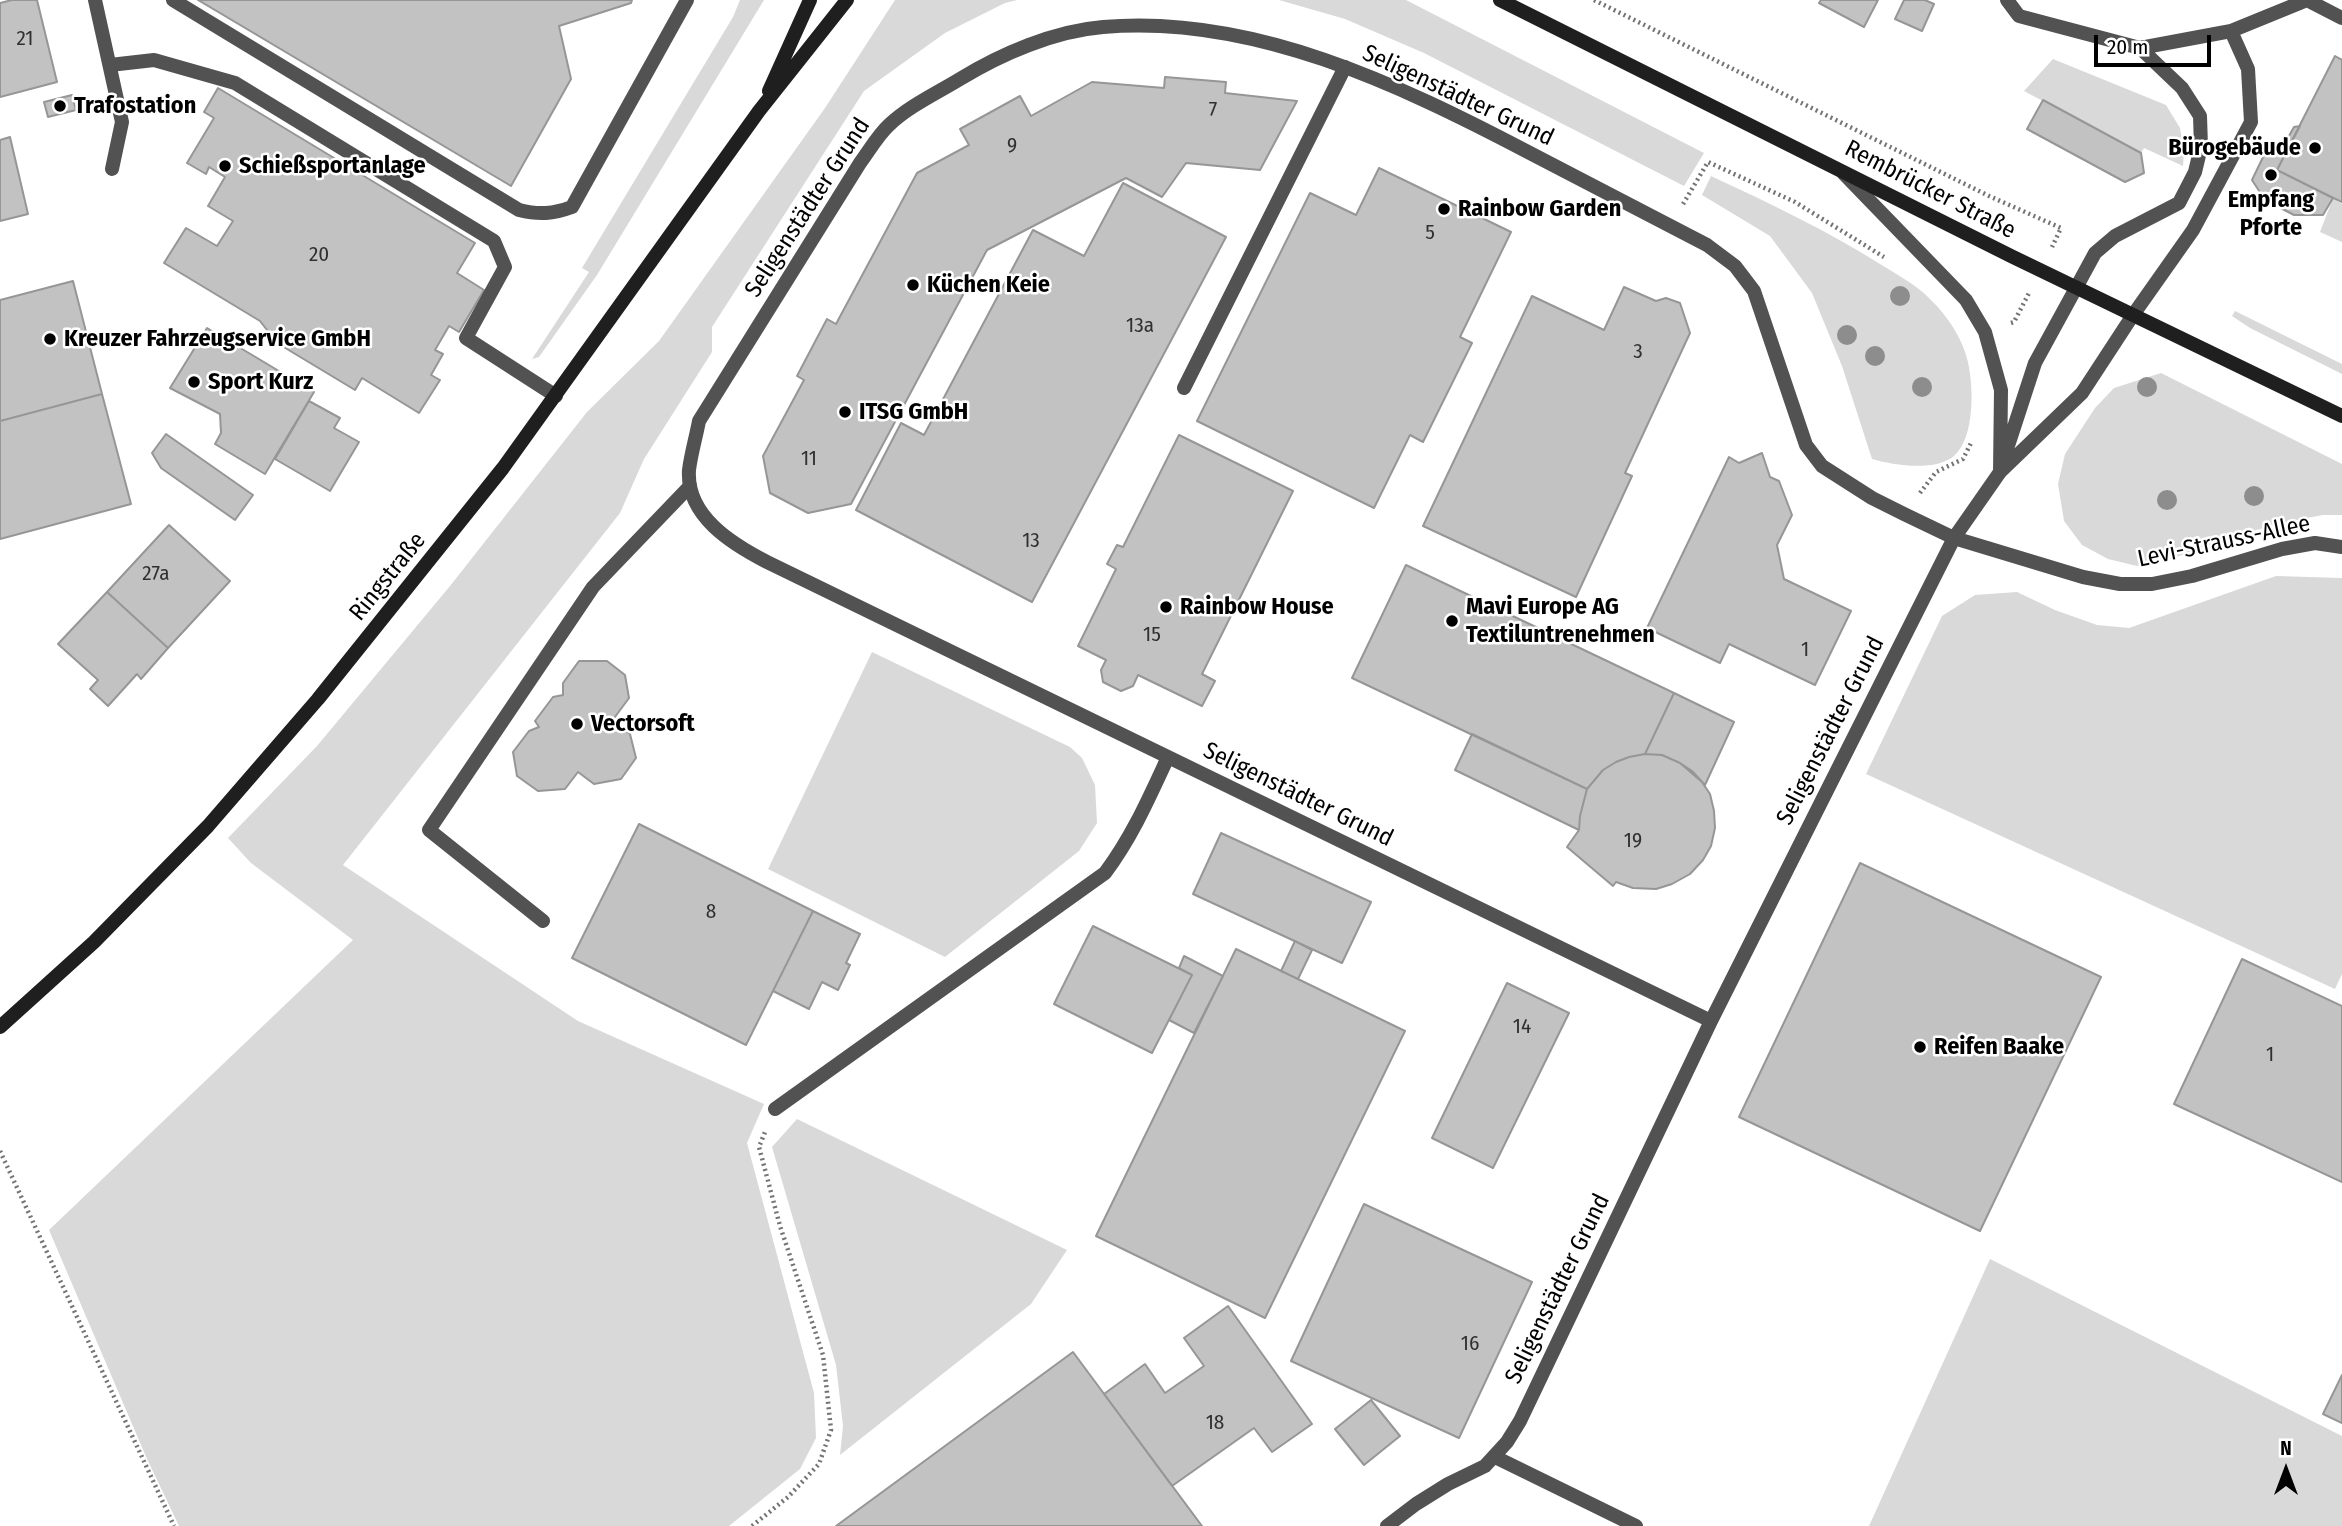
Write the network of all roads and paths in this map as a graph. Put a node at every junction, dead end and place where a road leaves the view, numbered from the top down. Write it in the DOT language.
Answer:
graph roads {
  1 [pos="95,0"];
  2 [pos="173,0"];
  3 [pos="687,0"];
  4 [pos="810,0"];
  5 [pos="847,0"];
  6 [pos="1500,0"];
  7 [pos="2007,0"];
  8 [pos="2342,18"];
  9 [pos="2231,31"];
  10 [pos="2140,48"];
  11 [pos="110,65"];
  12 [pos="1345,67"];
  13 [pos="760,111"];
  14 [pos="112,169"];
  15 [pos="1842,172"];
  16 [pos="1671,226"];
  17 [pos="1886,259"];
  18 [pos="2076,288"];
  19 [pos="2133,314"];
  20 [pos="1184,388"];
  21 [pos="556,396"];
  22 [pos="2342,416"];
  23 [pos="1975,436"];
  24 [pos="2000,472"];
  25 [pos="690,486"];
  26 [pos="1905,514"];
  27 [pos="1954,538"];
  28 [pos="2342,547"];
  29 [pos="1168,757"];
  30 [pos="543,921"];
  31 [pos="1711,1021"];
  32 [pos="0,1027"];
  33 [pos="775,1109"];
  34 [pos="0,1151"];
  35 [pos="1495,1457"];
  36 [pos="174,1526"];
  37 [pos="752,1526"];
  38 [pos="1387,1526"];
  39 [pos="1636,1526"];
  1 -- 11 [label="street"];
  2 -- 3 [label="street"];
  4 -- 13 [label="main road, Ringstraße"];
  5 -- 13 [label="main road, Ringstraße"];
  6 -- 15 [label="main road, Rembrücker Straße"];
  7 -- 10 [label="street"];
  8 -- 9 [label="street"];
  9 -- 10 [label="street"];
  9 -- 19 [label="street, Seligenstädter Grund"];
  10 -- 18 [label="street"];
  11 -- 14 [label="street"];
  11 -- 21 [label="street"];
  12 -- 16 [label="street, Seligenstädter Grund"];
  12 -- 20 [label="street"];
  12 -- 25 [label="street, Seligenstädter Grund"];
  13 -- 21 [label="main road, Ringstraße"];
  15 -- 18 [label="main road, Rembrücker Straße"];
  15 -- 24 [label="street"];
  16 -- 17 [label="path"];
  16 -- 26 [label="street, Seligenstädter Grund"];
  18 -- 19 [label="main road, Rembrücker Straße"];
  18 -- 24 [label="street"];
  19 -- 22 [label="main road, Rembrücker Straße"];
  19 -- 24 [label="street, Seligenstädter Grund"];
  21 -- 32 [label="main road, Ringstraße"];
  23 -- 26 [label="path"];
  24 -- 27 [label="street, Seligenstädter Grund"];
  25 -- 29 [label="street, Seligenstädter Grund"];
  25 -- 30 [label="street"];
  26 -- 27 [label="street, Seligenstädter Grund"];
  27 -- 28 [label="street, Levi-Strauss-Allee"];
  27 -- 31 [label="street, Seligenstädter Grund"];
  29 -- 31 [label="street, Seligenstädter Grund"];
  29 -- 33 [label="street, Seligenstädter Grund"];
  31 -- 35 [label="street, Seligenstädter Grund"];
  33 -- 37 [label="path"];
  34 -- 36 [label="path"];
  35 -- 38 [label="street, Seligenstädter Grund"];
  35 -- 39 [label="street"];
}
